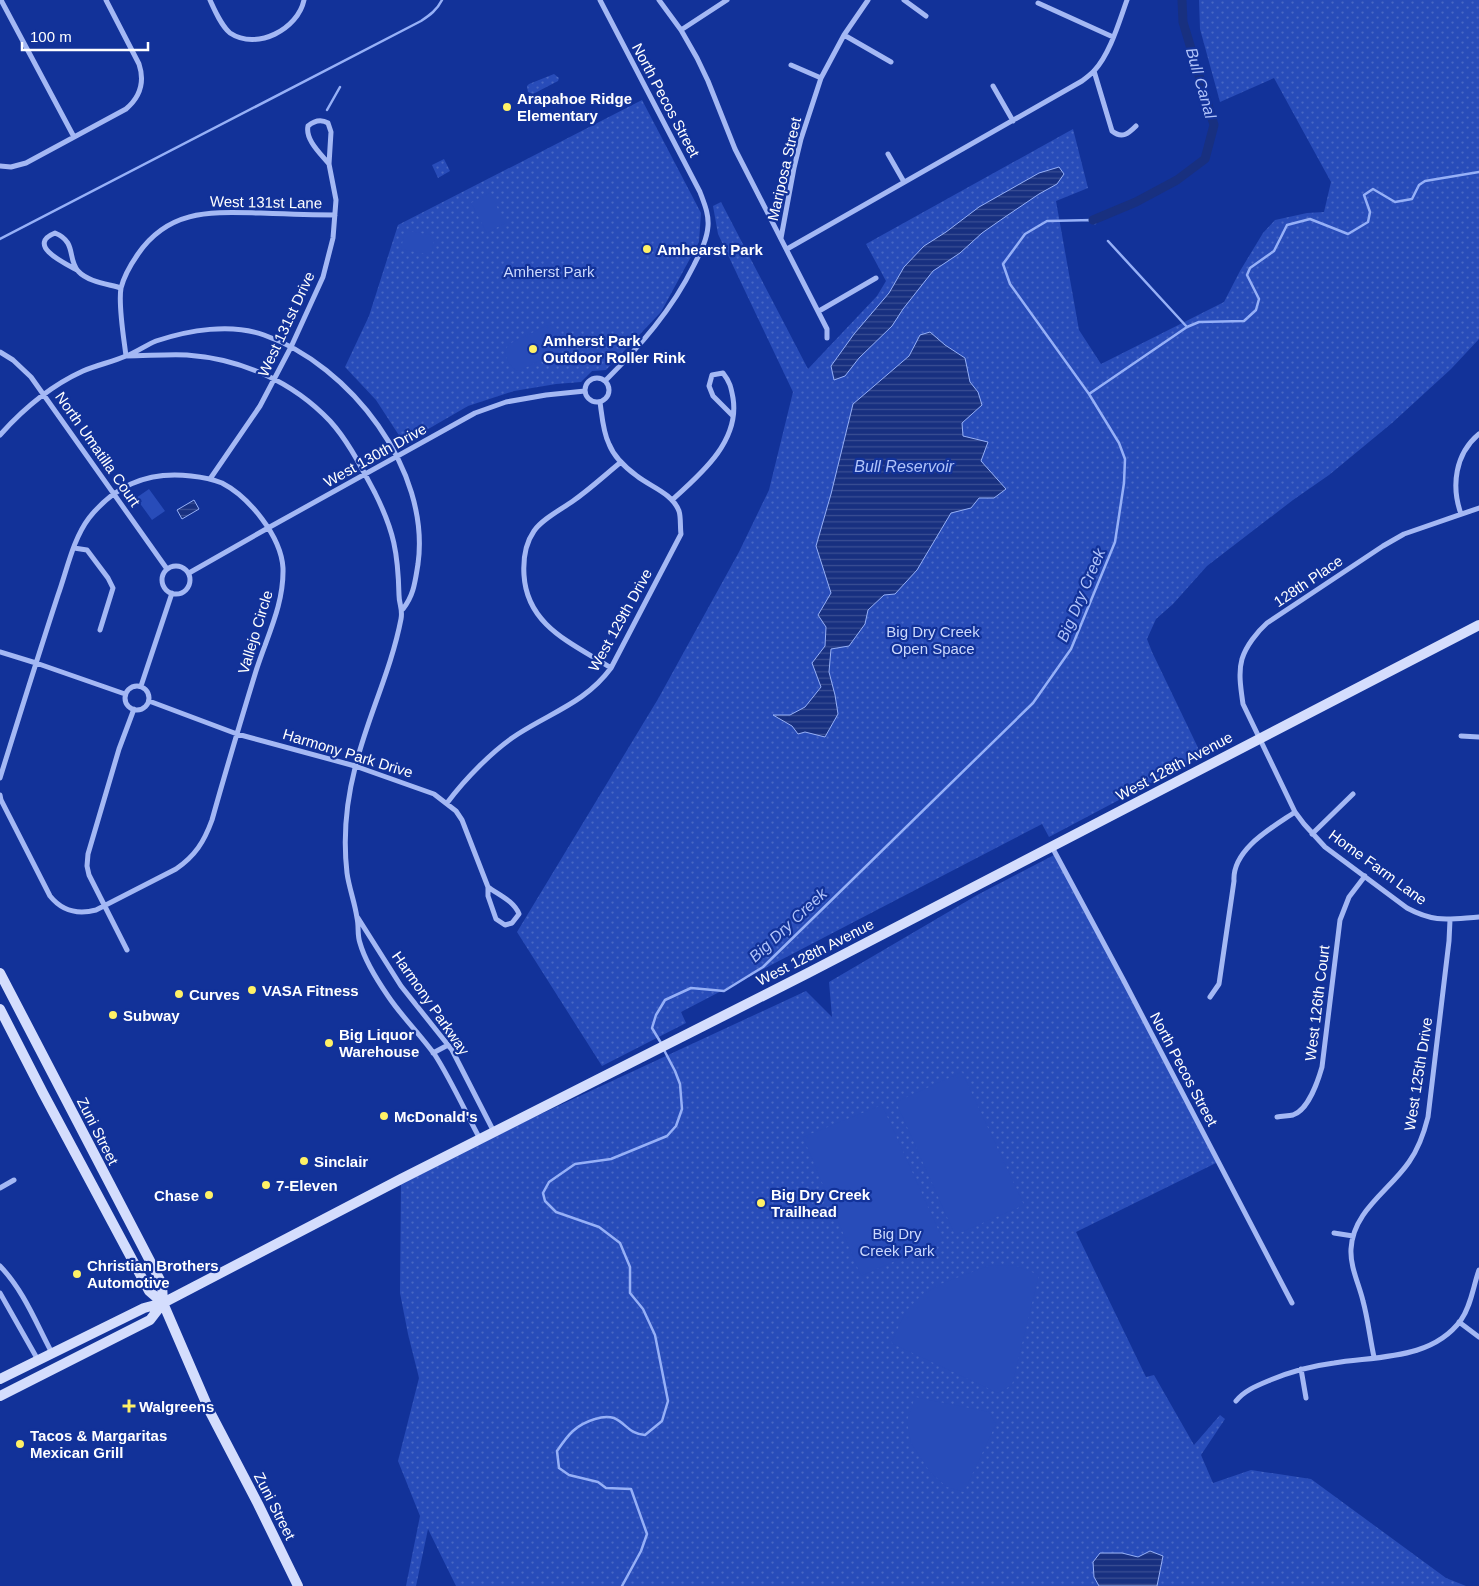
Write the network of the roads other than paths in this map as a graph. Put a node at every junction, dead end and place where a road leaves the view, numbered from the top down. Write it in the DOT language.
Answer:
graph roads {
  1 [pos="1,0"];
  2 [pos="106,0"];
  3 [pos="210,0"];
  4 [pos="304,0"];
  5 [pos="600,0"];
  6 [pos="659,0"];
  7 [pos="727,0"];
  8 [pos="868,0"];
  9 [pos="904,0"];
  10 [pos="1127,0"];
  11 [pos="1038,3"];
  12 [pos="926,16"];
  13 [pos="681,30"];
  14 [pos="844,35"];
  15 [pos="1113,37"];
  16 [pos="891,62"];
  17 [pos="790,65"];
  18 [pos="1094,70"];
  19 [pos="821,78"];
  20 [pos="993,86"];
  21 [pos="1013,121"];
  22 [pos="1136,126"];
  23 [pos="74,137"];
  24 [pos="888,154"];
  25 [pos="329,164"];
  26 [pos="0,166"];
  27 [pos="904,182"];
  28 [pos="335,215"];
  29 [pos="781,238"];
  30 [pos="787,249"];
  31 [pos="77,270"];
  32 [pos="876,278"];
  33 [pos="121,288"];
  34 [pos="818,311"];
  35 [pos="827,338"];
  36 [pos="291,348"];
  37 [pos="0,352"];
  38 [pos="126,356"];
  39 [pos="275,379"];
  40 [pos="605,381"];
  41 [pos="585,391"];
  42 [pos="43,394"];
  43 [pos="600,402"];
  44 [pos="733,416"];
  45 [pos="1479,434"];
  46 [pos="0,435"];
  47 [pos="397,456"];
  48 [pos="621,462"];
  49 [pos="365,475"];
  50 [pos="210,479"];
  51 [pos="114,493"];
  52 [pos="672,500"];
  53 [pos="1479,508"];
  54 [pos="1461,514"];
  55 [pos="268,528"];
  56 [pos="74,548"];
  57 [pos="166,569"];
  58 [pos="189,573"];
  59 [pos="172,593"];
  60 [pos="402,609"];
  61 [pos="1479,625"];
  62 [pos="100,630"];
  63 [pos="0,652"];
  64 [pos="36,663"];
  65 [pos="610,668"];
  66 [pos="141,686"];
  67 [pos="125,694"];
  68 [pos="149,702"];
  69 [pos="134,709"];
  70 [pos="237,734"];
  71 [pos="1462,736"];
  72 [pos="1479,737"];
  73 [pos="1259,739"];
  74 [pos="355,766"];
  75 [pos="2,767"];
  76 [pos="0,778"];
  77 [pos="0,794"];
  78 [pos="1352,794"];
  79 [pos="447,803"];
  80 [pos="1295,812"];
  81 [pos="1312,834"];
  82 [pos="1052,847"];
  83 [pos="1365,876"];
  84 [pos="488,887"];
  85 [pos="104,906"];
  86 [pos="357,917"];
  87 [pos="1479,917"];
  88 [pos="1450,920"];
  89 [pos="128,950"];
  90 [pos="0,974"];
  91 [pos="1210,997"];
  92 [pos="0,1008"];
  93 [pos="448,1045"];
  94 [pos="433,1053"];
  95 [pos="1276,1117"];
  96 [pos="494,1132"];
  97 [pos="480,1139"];
  98 [pos="14,1180"];
  99 [pos="0,1188"];
  100 [pos="1334,1233"];
  101 [pos="1353,1236"];
  102 [pos="0,1266"];
  103 [pos="1479,1270"];
  104 [pos="0,1293"];
  105 [pos="163,1303"];
  106 [pos="1292,1303"];
  107 [pos="1459,1322"];
  108 [pos="1479,1337"];
  109 [pos="52,1353"];
  110 [pos="1374,1357"];
  111 [pos="38,1360"];
  112 [pos="1301,1370"];
  113 [pos="0,1379"];
  114 [pos="0,1396"];
  115 [pos="1306,1398"];
  116 [pos="1236,1401"];
  117 [pos="298,1586"];
  1 -- 23 [label="street"];
  2 -- 23 [label="street"];
  3 -- 4 [label="street"];
  5 -- 40 [label="street, North Pecos Street"];
  6 -- 13 [label="street"];
  7 -- 13 [label="street"];
  8 -- 14 [label="street, Mariposa Street"];
  9 -- 12 [label="street"];
  10 -- 15 [label="street"];
  11 -- 15 [label="street"];
  13 -- 29 [label="street"];
  14 -- 16 [label="street"];
  14 -- 19 [label="street, Mariposa Street"];
  15 -- 18 [label="street"];
  17 -- 19 [label="street"];
  18 -- 21 [label="street"];
  18 -- 22 [label="street"];
  19 -- 29 [label="street, Mariposa Street"];
  20 -- 21 [label="street"];
  21 -- 27 [label="street"];
  23 -- 26 [label="street"];
  24 -- 27 [label="street"];
  25 -- 25 [label="street, West 131st Drive"];
  25 -- 28 [label="street, West 131st Drive"];
  27 -- 30 [label="street"];
  28 -- 33 [label="street, West 131st Lane"];
  28 -- 36 [label="street, West 131st Drive"];
  29 -- 30 [label="street"];
  30 -- 34 [label="street"];
  31 -- 31 [label="street"];
  31 -- 33 [label="street"];
  32 -- 34 [label="street"];
  33 -- 38 [label="street, West 131st Lane"];
  34 -- 35 [label="street"];
  36 -- 38 [label="street, Harmony Parkway"];
  36 -- 39 [label="street, West 131st Drive"];
  36 -- 47 [label="street, Harmony Parkway"];
  37 -- 42 [label="street, North Umatilla Court"];
  38 -- 39 [label="street, Harmony Parkway"];
  38 -- 42 [label="street, Harmony Parkway"];
  39 -- 49 [label="street, Harmony Parkway"];
  39 -- 50 [label="street, West 131st Drive"];
  40 -- 41 [label="street"];
  40 -- 43 [label="street"];
  41 -- 43 [label="street"];
  41 -- 47 [label="street, West 130th Drive"];
  42 -- 46 [label="street, Harmony Parkway"];
  42 -- 51 [label="street, North Umatilla Court"];
  43 -- 48 [label="street"];
  44 -- 44 [label="street"];
  44 -- 52 [label="street"];
  45 -- 54 [label="street"];
  47 -- 49 [label="street, West 130th Drive"];
  47 -- 60 [label="street, Harmony Parkway"];
  48 -- 52 [label="street"];
  48 -- 65 [label="street"];
  49 -- 55 [label="street, West 130th Drive"];
  49 -- 60 [label="street, Harmony Parkway"];
  50 -- 51 [label="street, Vallejo Circle"];
  50 -- 55 [label="street, Vallejo Circle"];
  51 -- 56 [label="street, Vallejo Circle"];
  51 -- 57 [label="street, North Umatilla Court"];
  52 -- 65 [label="street, West 129th Drive"];
  53 -- 54 [label="street, 128th Place"];
  54 -- 73 [label="street, 128th Place"];
  55 -- 58 [label="street, West 130th Drive"];
  55 -- 70 [label="street, Vallejo Circle"];
  56 -- 62 [label="street"];
  56 -- 64 [label="street, Vallejo Circle"];
  57 -- 58 [label="street"];
  57 -- 59 [label="street"];
  58 -- 59 [label="street"];
  59 -- 66 [label="street"];
  60 -- 74 [label="street, Harmony Parkway"];
  61 -- 73 [label="main road, West 128th Avenue"];
  63 -- 64 [label="street"];
  64 -- 67 [label="street"];
  64 -- 75 [label="street, Vallejo Circle"];
  65 -- 79 [label="street, West 129th Drive"];
  66 -- 67 [label="street"];
  66 -- 68 [label="street"];
  67 -- 69 [label="street"];
  68 -- 69 [label="street"];
  68 -- 70 [label="street, Harmony Park Drive"];
  69 -- 85 [label="street"];
  70 -- 74 [label="street, Harmony Park Drive"];
  70 -- 85 [label="street, Vallejo Circle"];
  71 -- 72 [label="street"];
  73 -- 80 [label="street, Home Farm Lane"];
  73 -- 82 [label="main road, West 128th Avenue"];
  74 -- 79 [label="street, Harmony Park Drive"];
  74 -- 86 [label="street, Harmony Parkway"];
  75 -- 76 [label="street, Vallejo Circle"];
  77 -- 85 [label="street, Vallejo Circle"];
  78 -- 81 [label="street"];
  79 -- 84 [label="street, Harmony Park Drive"];
  80 -- 81 [label="street, Home Farm Lane"];
  80 -- 91 [label="street"];
  81 -- 83 [label="street, Home Farm Lane"];
  82 -- 96 [label="main road, West 128th Avenue"];
  82 -- 106 [label="street, North Pecos Street"];
  83 -- 88 [label="street, Home Farm Lane"];
  83 -- 95 [label="street, West 126th Court"];
  84 -- 84 [label="street, Harmony Park Drive"];
  85 -- 89 [label="street"];
  86 -- 93 [label="street, Harmony Parkway"];
  86 -- 94 [label="street, Harmony Parkway"];
  87 -- 88 [label="street, Home Farm Lane"];
  88 -- 101 [label="street, West 125th Drive"];
  90 -- 105 [label="main road, Zuni Street"];
  92 -- 105 [label="main road, Zuni Street"];
  93 -- 94 [label="street"];
  93 -- 96 [label="street, Harmony Parkway"];
  94 -- 97 [label="street, Harmony Parkway"];
  96 -- 97 [label="main road, West 128th Avenue"];
  97 -- 105 [label="main road, West 128th Avenue"];
  98 -- 99 [label="street"];
  100 -- 101 [label="street"];
  101 -- 110 [label="street, West 125th Drive"];
  102 -- 109 [label="street"];
  103 -- 107 [label="street"];
  104 -- 111 [label="street"];
  105 -- 109 [label="main road"];
  105 -- 114 [label="main road"];
  105 -- 117 [label="main road, Zuni Street"];
  107 -- 108 [label="street"];
  107 -- 110 [label="street"];
  109 -- 111 [label="main road"];
  110 -- 112 [label="street"];
  111 -- 113 [label="main road"];
  112 -- 115 [label="street"];
  112 -- 116 [label="street"];
}
